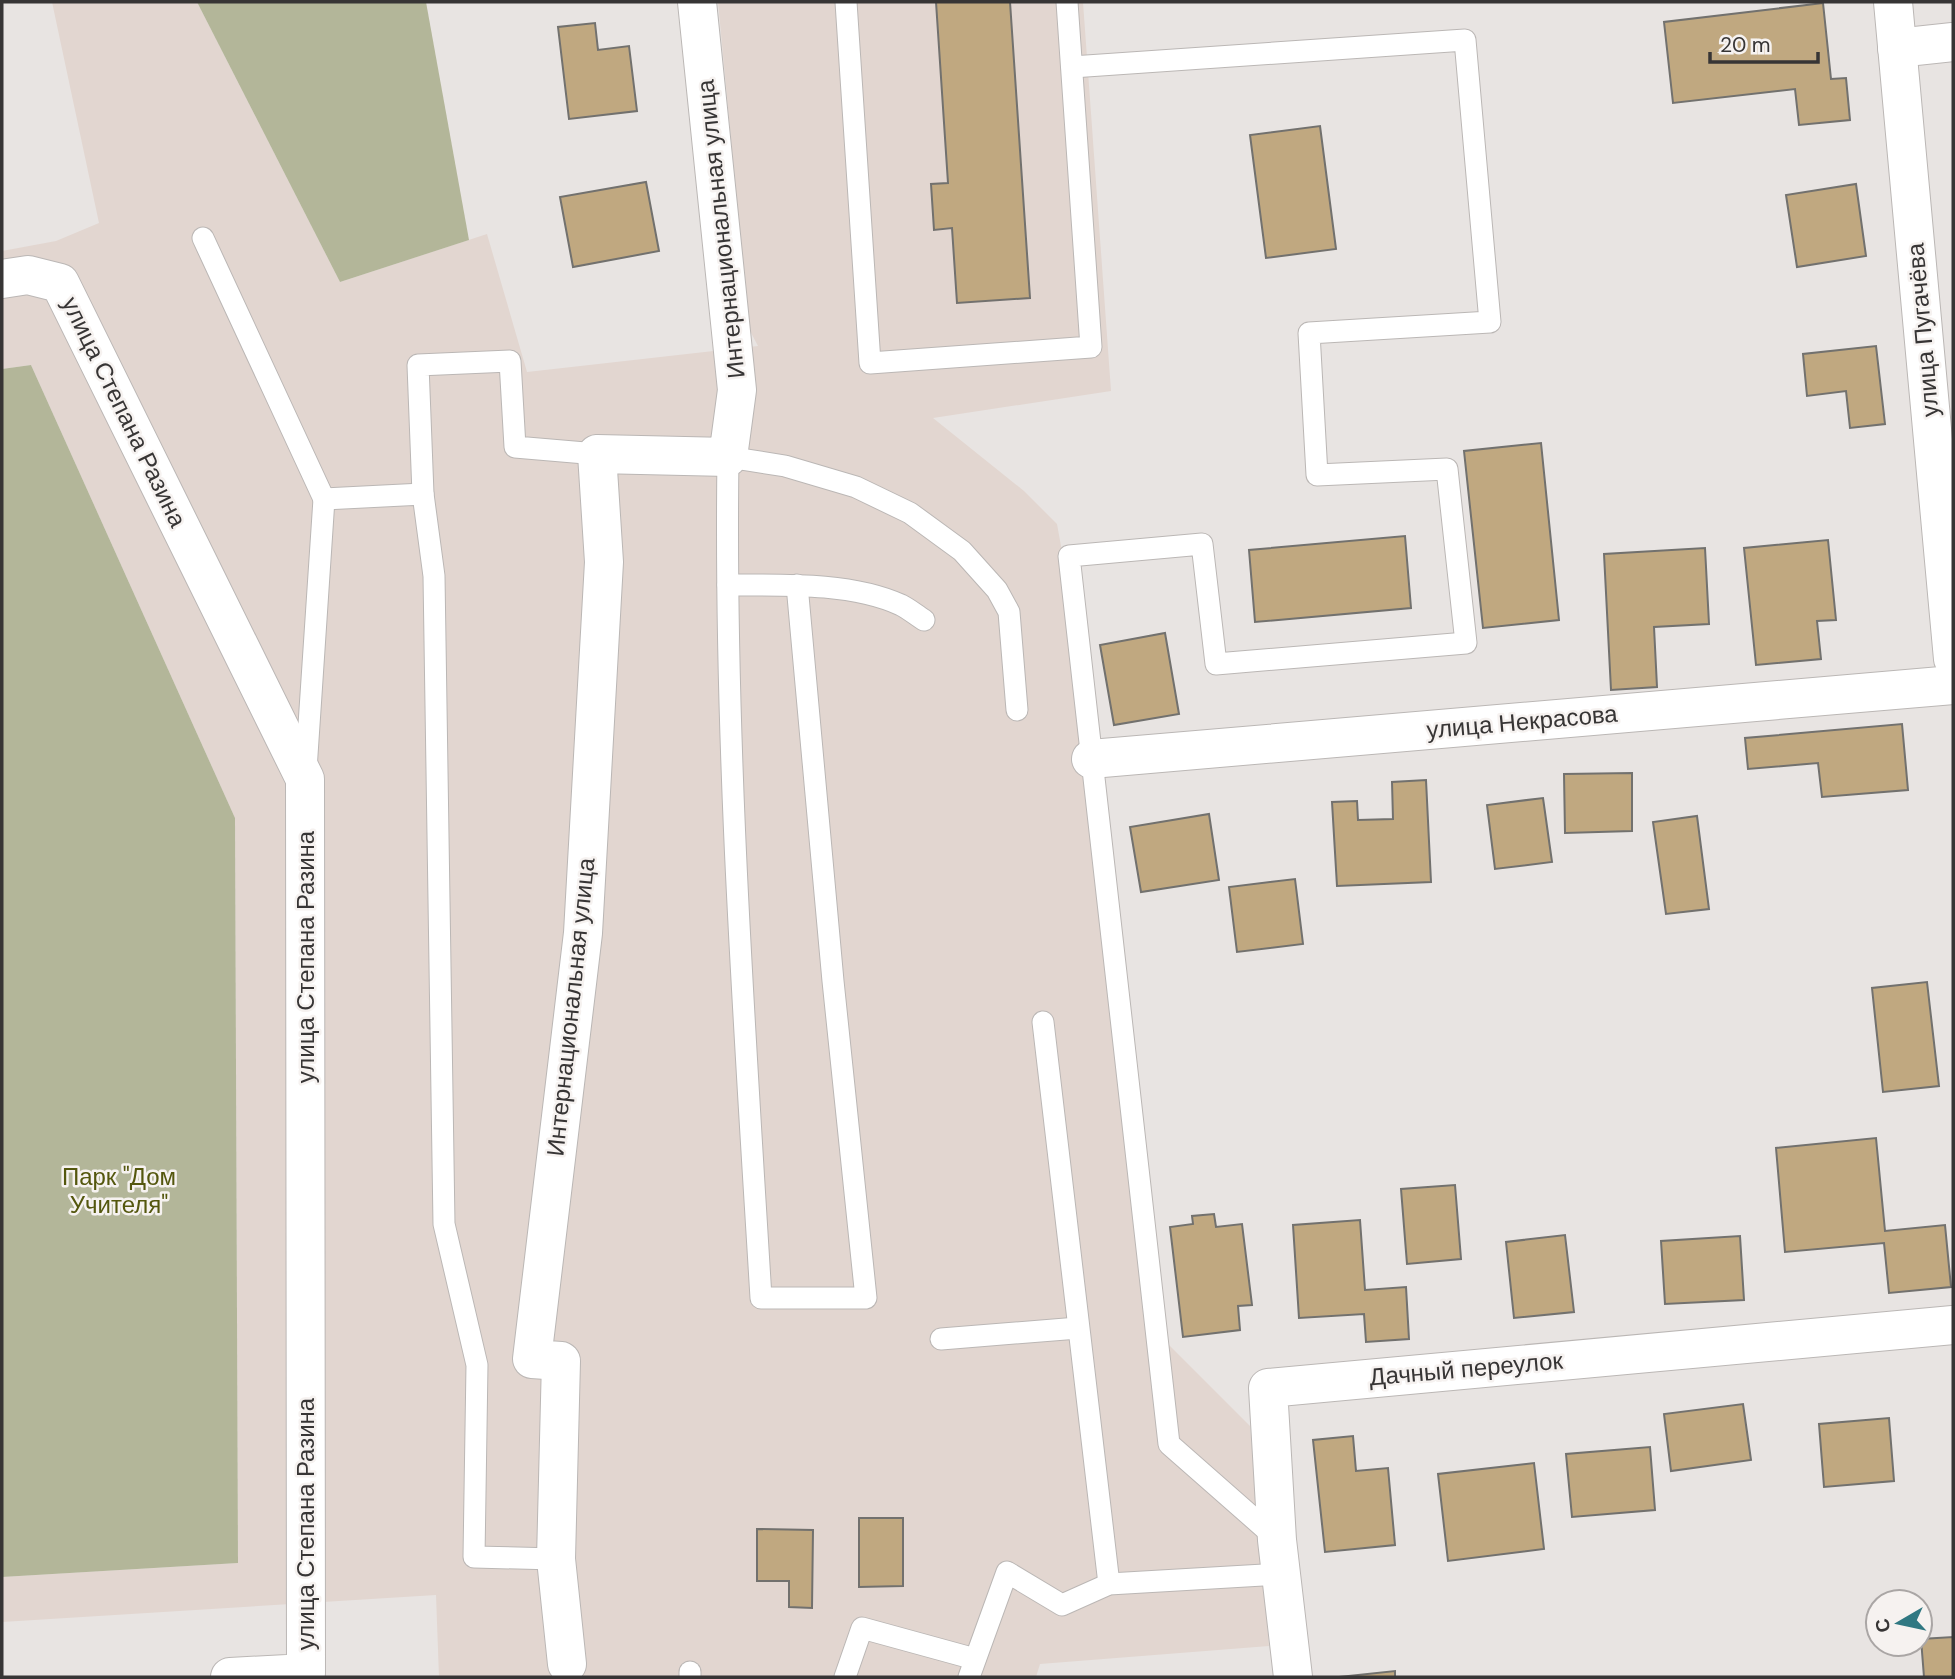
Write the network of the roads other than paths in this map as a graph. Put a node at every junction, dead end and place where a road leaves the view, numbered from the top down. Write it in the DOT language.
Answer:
graph roads {
  1 [pos="697,2"];
  2 [pos="846,2"];
  3 [pos="1067,2"];
  4 [pos="1893,2"];
  5 [pos="1953,42"];
  6 [pos="1897,48"];
  7 [pos="1072,66"];
  8 [pos="203,237"];
  9 [pos="2,279"];
  10 [pos="597,454"];
  11 [pos="728,457"];
  12 [pos="422,494"];
  13 [pos="324,499"];
  14 [pos="727,585"];
  15 [pos="797,585"];
  16 [pos="924,620"];
  17 [pos="1953,659"];
  18 [pos="1953,685"];
  19 [pos="1017,710"];
  20 [pos="1091,760"];
  21 [pos="305,779"];
  22 [pos="1043,1022"];
  23 [pos="1953,1325"];
  24 [pos="1079,1328"];
  25 [pos="941,1339"];
  26 [pos="1279,1557"];
  27 [pos="556,1559"];
  28 [pos="1109,1584"];
  29 [pos="567,1664"];
  30 [pos="972,1668"];
  31 [pos="230,1677"];
  32 [pos="845,1677"];
  33 [pos="1293,1677"];
  1 -- 11 [label="street, Интернациональная улица"];
  2 -- 7 [label="lane"];
  3 -- 7 [label="lane"];
  4 -- 6 [label="street, улица Пугачёва"];
  5 -- 6 [label="street"];
  6 -- 17 [label="street, улица Пугачёва"];
  7 -- 20 [label="lane"];
  8 -- 13 [label="lane"];
  9 -- 21 [label="street, улица Степана Разина"];
  10 -- 11 [label="street"];
  10 -- 12 [label="lane"];
  10 -- 27 [label="street, Интернациональная улица"];
  11 -- 14 [label="lane"];
  11 -- 19 [label="lane"];
  12 -- 13 [label="lane"];
  12 -- 27 [label="lane"];
  13 -- 21 [label="lane"];
  14 -- 15 [label="lane"];
  14 -- 15 [label="lane"];
  15 -- 16 [label="lane"];
  18 -- 20 [label="street, улица Некрасова"];
  20 -- 26 [label="lane"];
  21 -- 31 [label="street, улица Степана Разина"];
  22 -- 24 [label="lane"];
  23 -- 26 [label="street, Дачный переулок"];
  24 -- 25 [label="lane"];
  24 -- 28 [label="lane"];
  26 -- 28 [label="lane"];
  26 -- 33 [label="street, Дачный переулок"];
  27 -- 29 [label="street, Интернациональная улица"];
  28 -- 30 [label="lane"];
  30 -- 32 [label="lane"];
}
